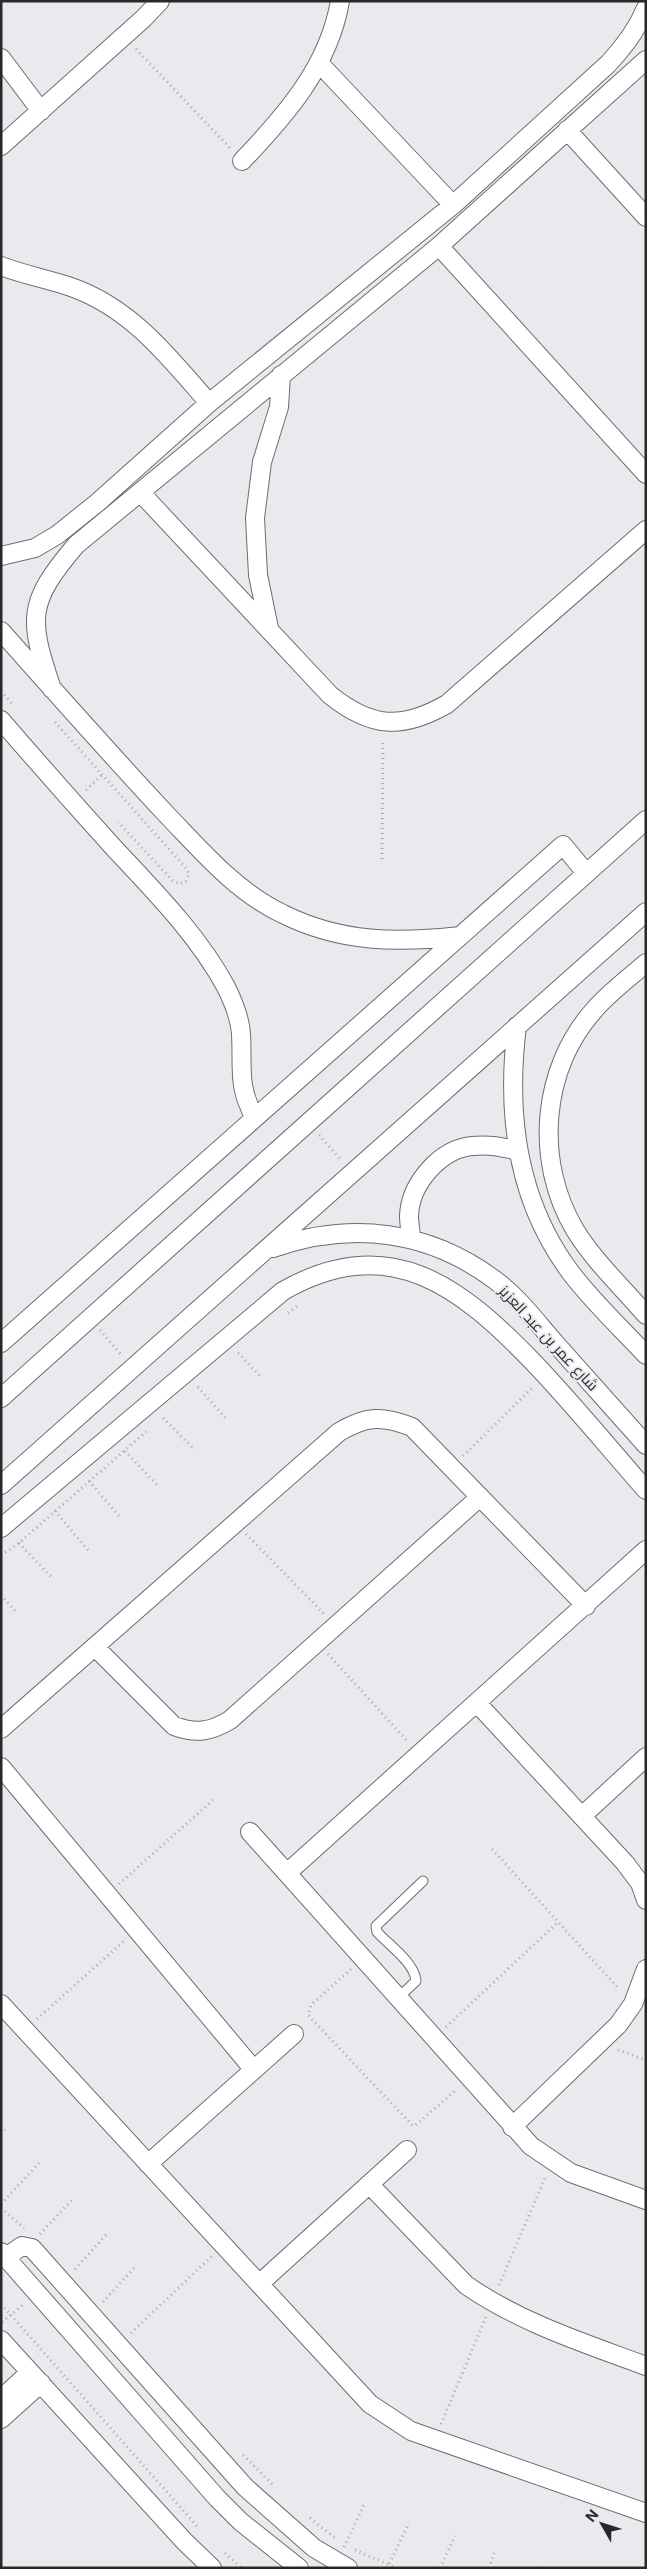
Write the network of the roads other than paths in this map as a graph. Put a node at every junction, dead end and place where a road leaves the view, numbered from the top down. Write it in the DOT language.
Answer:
graph roads {
  1 [pos="160,1"];
  2 [pos="340,1"];
  3 [pos="646,8"];
  4 [pos="1,58"];
  5 [pos="646,60"];
  6 [pos="319,63"];
  7 [pos="41,111"];
  8 [pos="566,130"];
  9 [pos="1,146"];
  10 [pos="242,161"];
  11 [pos="454,205"];
  12 [pos="646,217"];
  13 [pos="439,246"];
  14 [pos="1,266"];
  15 [pos="281,375"];
  16 [pos="209,403"];
  17 [pos="646,474"];
  18 [pos="140,492"];
  19 [pos="646,530"];
  20 [pos="1,556"];
  21 [pos="1,631"];
  22 [pos="270,631"];
  23 [pos="52,689"];
  24 [pos="1,720"];
  25 [pos="646,820"];
  26 [pos="586,873"];
  27 [pos="646,912"];
  28 [pos="460,936"];
  29 [pos="646,963"];
  30 [pos="517,1026"];
  31 [pos="255,1118"];
  32 [pos="518,1151"];
  33 [pos="411,1239"];
  34 [pos="263,1252"];
  35 [pos="646,1315"];
  36 [pos="1,1344"];
  37 [pos="646,1355"];
  38 [pos="574,1364"];
  39 [pos="549,1379"];
  40 [pos="1,1398"];
  41 [pos="646,1445"];
  42 [pos="1,1485"];
  43 [pos="646,1490"];
  44 [pos="480,1497"];
  45 [pos="1,1528"];
  46 [pos="646,1550"];
  47 [pos="586,1606"];
  48 [pos="95,1647"];
  49 [pos="476,1703"];
  50 [pos="1,1729"];
  51 [pos="646,1757"];
  52 [pos="1,1767"];
  53 [pos="582,1816"];
  54 [pos="250,1832"];
  55 [pos="287,1873"];
  56 [pos="423,1881"];
  57 [pos="646,1900"];
  58 [pos="646,1969"];
  59 [pos="398,1998"];
  60 [pos="1,2004"];
  61 [pos="294,2034"];
  62 [pos="254,2070"];
  63 [pos="512,2127"];
  64 [pos="407,2150"];
  65 [pos="148,2164"];
  66 [pos="370,2184"];
  67 [pos="646,2200"];
  68 [pos="4,2255"];
  69 [pos="259,2284"];
  70 [pos="1,2340"];
  71 [pos="646,2366"];
  72 [pos="36,2377"];
  73 [pos="1,2399"];
  74 [pos="1,2419"];
  75 [pos="646,2513"];
  76 [pos="342,2565"];
  77 [pos="212,2568"];
  78 [pos="299,2568"];
  1 -- 7 [label="street"];
  2 -- 6 [label="street"];
  3 -- 11 [label="street"];
  4 -- 7 [label="street"];
  5 -- 8 [label="street"];
  6 -- 10 [label="street"];
  6 -- 11 [label="street"];
  7 -- 9 [label="street"];
  8 -- 12 [label="street"];
  8 -- 13 [label="street"];
  11 -- 16 [label="street"];
  13 -- 15 [label="street"];
  13 -- 17 [label="street"];
  14 -- 16 [label="street"];
  15 -- 18 [label="street"];
  15 -- 22 [label="street"];
  16 -- 20 [label="street"];
  18 -- 22 [label="street"];
  18 -- 23 [label="street"];
  19 -- 22 [label="street"];
  21 -- 23 [label="street"];
  23 -- 28 [label="street"];
  24 -- 31 [label="street"];
  25 -- 26 [label="street"];
  26 -- 28 [label="street"];
  26 -- 40 [label="street"];
  27 -- 30 [label="street"];
  28 -- 31 [label="street"];
  29 -- 35 [label="street"];
  30 -- 32 [label="street"];
  30 -- 34 [label="street"];
  31 -- 36 [label="street"];
  32 -- 33 [label="street"];
  32 -- 37 [label="street"];
  33 -- 34 [label="street, شارع عمر بن عبد العزيز"];
  33 -- 38 [label="street, شارع عمر بن عبد العزيز"];
  34 -- 42 [label="street"];
  38 -- 39 [label="street"];
  38 -- 41 [label="street, شارع عمر بن عبد العزيز"];
  39 -- 43 [label="street"];
  39 -- 45 [label="street"];
  44 -- 47 [label="street"];
  44 -- 48 [label="street"];
  44 -- 48 [label="street"];
  46 -- 47 [label="street"];
  47 -- 49 [label="street"];
  48 -- 50 [label="street"];
  49 -- 53 [label="street"];
  49 -- 55 [label="street"];
  51 -- 53 [label="street"];
  52 -- 62 [label="street"];
  53 -- 57 [label="street"];
  54 -- 55 [label="street"];
  55 -- 59 [label="street"];
  56 -- 59 [label="lane"];
  58 -- 63 [label="street"];
  59 -- 63 [label="street"];
  60 -- 65 [label="street"];
  61 -- 62 [label="street"];
  62 -- 65 [label="street"];
  63 -- 67 [label="street"];
  64 -- 66 [label="street"];
  65 -- 69 [label="street"];
  66 -- 69 [label="street"];
  66 -- 71 [label="street"];
  68 -- 76 [label="street"];
  68 -- 78 [label="street"];
  69 -- 75 [label="street"];
  70 -- 72 [label="street"];
  72 -- 73 [label="street"];
  72 -- 74 [label="street"];
  72 -- 77 [label="street"];
}
